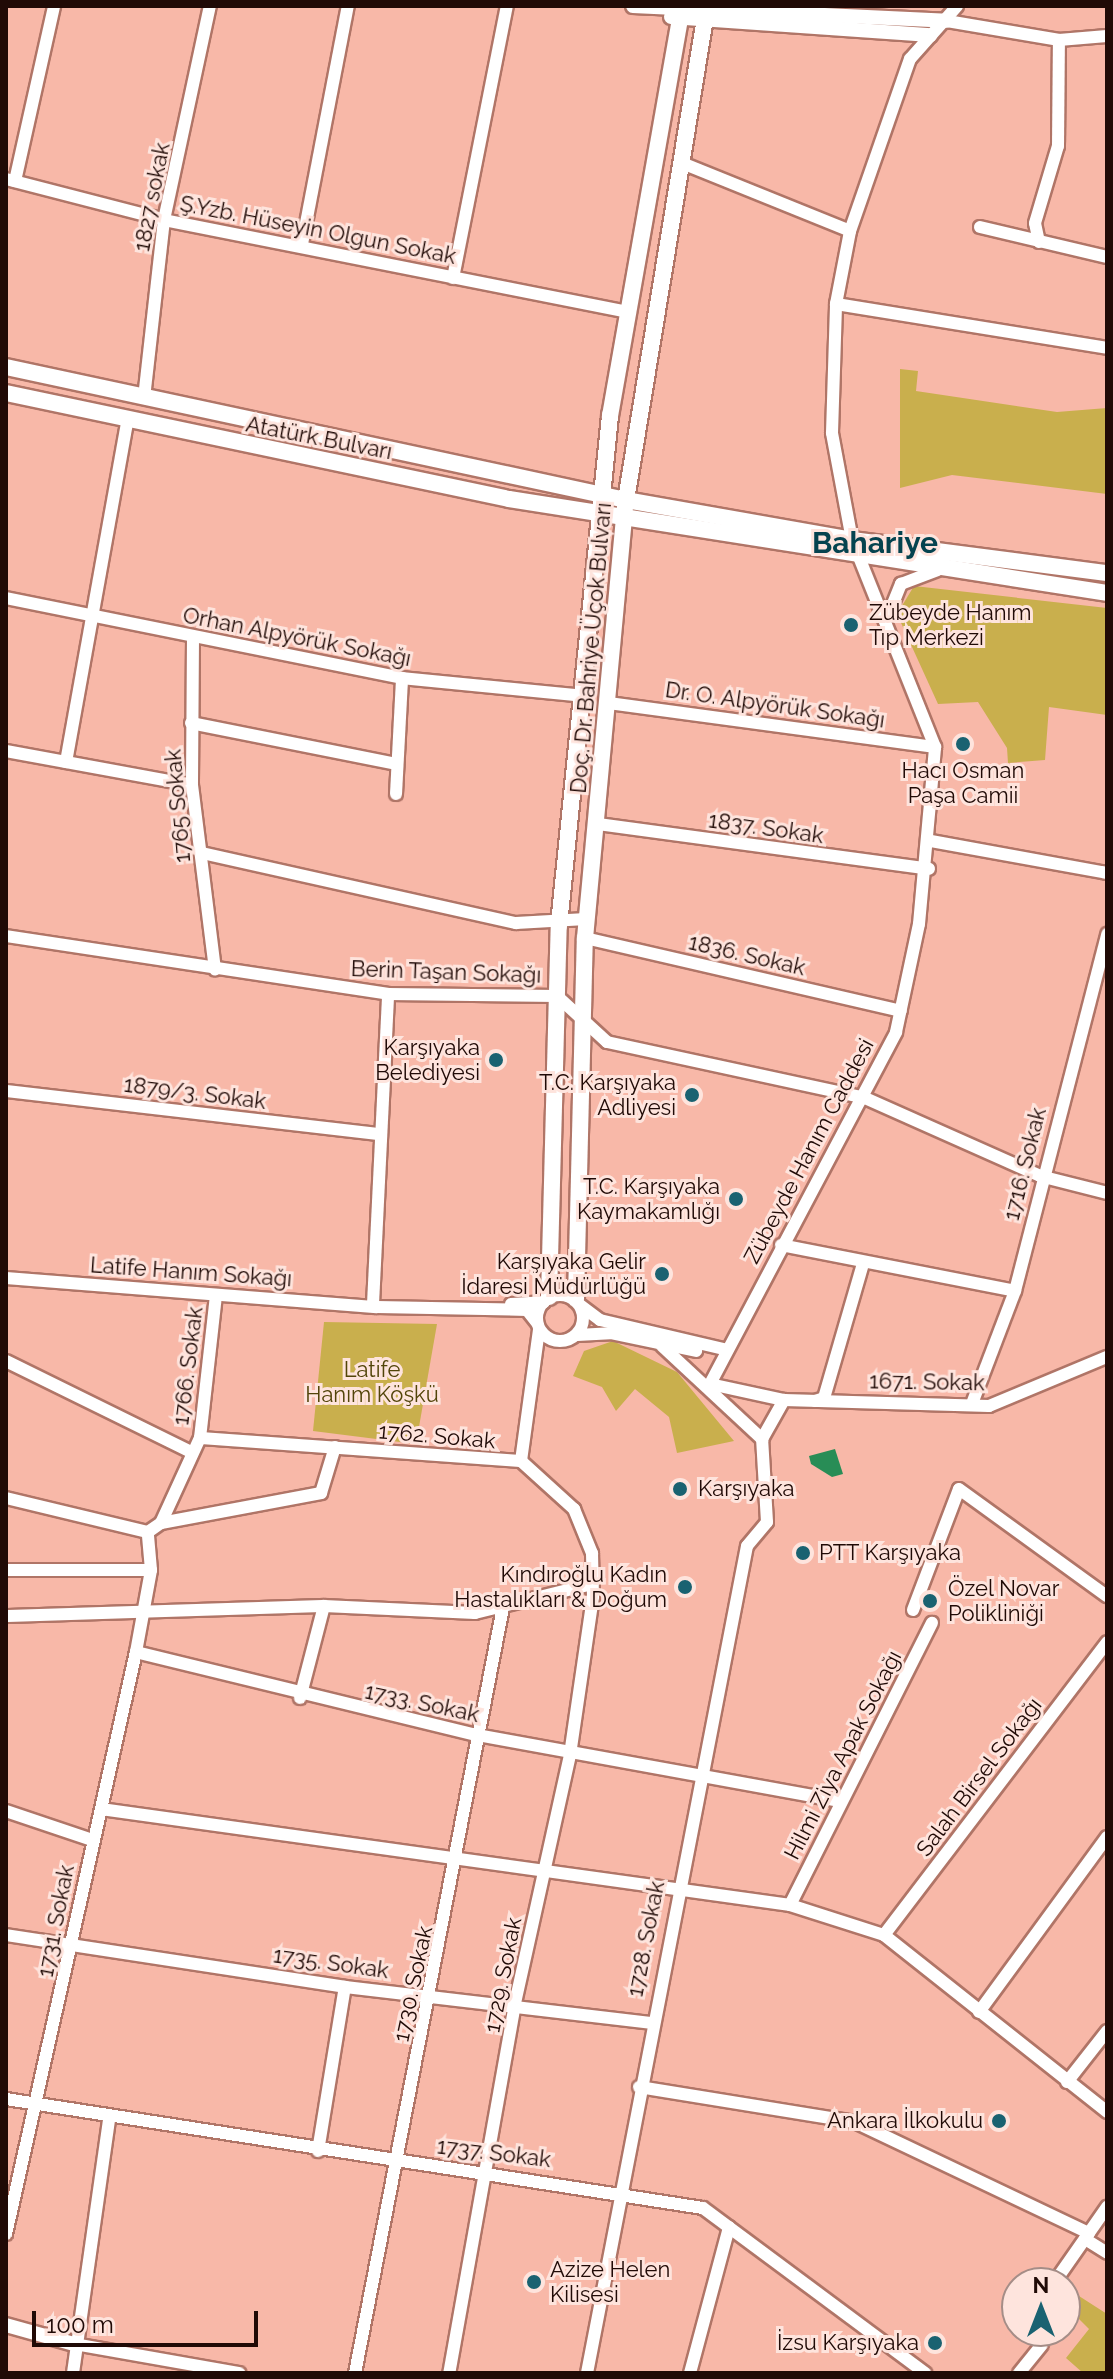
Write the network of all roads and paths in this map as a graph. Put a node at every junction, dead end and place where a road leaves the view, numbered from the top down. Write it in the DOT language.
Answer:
graph roads {
  1 [pos="54,6"];
  2 [pos="210,6"];
  3 [pos="348,6"];
  4 [pos="507,6"];
  5 [pos="620,6"];
  6 [pos="633,6"];
  7 [pos="957,6"];
  8 [pos="682,11"];
  9 [pos="854,11"];
  10 [pos="707,13"];
  11 [pos="947,21"];
  12 [pos="930,35"];
  13 [pos="1107,36"];
  14 [pos="1059,40"];
  15 [pos="682,163"];
  16 [pos="11,180"];
  17 [pos="164,220"];
  18 [pos="980,227"];
  19 [pos="850,231"];
  20 [pos="1039,242"];
  21 [pos="302,244"];
  22 [pos="1107,257"];
  23 [pos="453,278"];
  24 [pos="836,304"];
  25 [pos="624,311"];
  26 [pos="1107,348"];
  27 [pos="6,367"];
  28 [pos="6,393"];
  29 [pos="144,398"];
  30 [pos="127,422"];
  31 [pos="604,495"];
  32 [pos="626,500"];
  33 [pos="602,514"];
  34 [pos="625,517"];
  35 [pos="852,540"];
  36 [pos="859,559"];
  37 [pos="937,570"];
  38 [pos="1107,573"];
  39 [pos="1107,593"];
  40 [pos="6,598"];
  41 [pos="96,617"];
  42 [pos="888,619"];
  43 [pos="193,638"];
  44 [pos="402,678"];
  45 [pos="584,696"];
  46 [pos="609,703"];
  47 [pos="191,723"];
  48 [pos="935,747"];
  49 [pos="6,751"];
  50 [pos="66,762"];
  51 [pos="396,764"];
  52 [pos="192,785"];
  53 [pos="396,794"];
  54 [pos="598,824"];
  55 [pos="931,841"];
  56 [pos="202,853"];
  57 [pos="929,869"];
  58 [pos="1107,873"];
  59 [pos="586,919"];
  60 [pos="559,925"];
  61 [pos="1107,934"];
  62 [pos="6,936"];
  63 [pos="585,938"];
  64 [pos="215,970"];
  65 [pos="388,994"];
  66 [pos="557,996"];
  67 [pos="901,1011"];
  68 [pos="581,1021"];
  69 [pos="6,1091"];
  70 [pos="865,1098"];
  71 [pos="379,1134"];
  72 [pos="1040,1176"];
  73 [pos="1107,1193"];
  74 [pos="781,1245"];
  75 [pos="863,1264"];
  76 [pos="6,1278"];
  77 [pos="1015,1291"];
  78 [pos="216,1296"];
  79 [pos="546,1300"];
  80 [pos="578,1302"];
  81 [pos="373,1304"];
  82 [pos="538,1326"];
  83 [pos="577,1335"];
  84 [pos="657,1342"];
  85 [pos="722,1353"];
  86 [pos="1107,1356"];
  87 [pos="6,1361"];
  88 [pos="710,1384"];
  89 [pos="784,1400"];
  90 [pos="815,1401"];
  91 [pos="973,1401"];
  92 [pos="200,1438"];
  93 [pos="762,1439"];
  94 [pos="335,1447"];
  95 [pos="191,1452"];
  96 [pos="521,1461"];
  97 [pos="6,1498"];
  98 [pos="161,1523"];
  99 [pos="148,1532"];
  100 [pos="6,1570"];
  101 [pos="151,1570"];
  102 [pos="592,1584"];
  103 [pos="1107,1596"];
  104 [pos="504,1602"];
  105 [pos="324,1606"];
  106 [pos="913,1610"];
  107 [pos="143,1615"];
  108 [pos="6,1616"];
  109 [pos="932,1623"];
  110 [pos="1107,1642"];
  111 [pos="136,1652"];
  112 [pos="300,1698"];
  113 [pos="477,1735"];
  114 [pos="570,1755"];
  115 [pos="704,1776"];
  116 [pos="841,1801"];
  117 [pos="101,1809"];
  118 [pos="6,1811"];
  119 [pos="1107,1837"];
  120 [pos="92,1840"];
  121 [pos="459,1863"];
  122 [pos="544,1875"];
  123 [pos="675,1892"];
  124 [pos="790,1905"];
  125 [pos="6,1935"];
  126 [pos="884,1935"];
  127 [pos="73,1943"];
  128 [pos="345,1987"];
  129 [pos="431,1996"];
  130 [pos="515,2004"];
  131 [pos="979,2012"];
  132 [pos="651,2023"];
  133 [pos="1107,2031"];
  134 [pos="1067,2082"];
  135 [pos="639,2087"];
  136 [pos="6,2099"];
  137 [pos="36,2105"];
  138 [pos="1107,2112"];
  139 [pos="109,2119"];
  140 [pos="318,2151"];
  141 [pos="398,2162"];
  142 [pos="490,2170"];
  143 [pos="620,2190"];
  144 [pos="1107,2207"];
  145 [pos="729,2227"];
  146 [pos="6,2234"];
  147 [pos="1087,2236"];
  148 [pos="1107,2253"];
  149 [pos="1065,2267"];
  150 [pos="6,2325"];
  151 [pos="74,2344"];
  152 [pos="1040,2347"];
  153 [pos="73,2373"];
  154 [pos="239,2373"];
  155 [pos="355,2373"];
  156 [pos="449,2373"];
  157 [pos="587,2373"];
  158 [pos="690,2373"];
  159 [pos="925,2373"];
  160 [pos="1019,2373"];
  1 -- 16 [label="street"];
  2 -- 17 [label="street, 1827 sokak"];
  3 -- 21 [label="street"];
  4 -- 23 [label="street"];
  5 -- 8 [label="street"];
  6 -- 8 [label="street"];
  7 -- 11 [label="street, Zübeyde Hanım Caddesi"];
  8 -- 10 [label="street"];
  8 -- 25 [label="main road, Doç. Dr. Bahriye Üçok Bulvarı"];
  9 -- 10 [label="street"];
  9 -- 11 [label="street"];
  10 -- 12 [label="street"];
  10 -- 15 [label="main road, Doç. Dr. Bahriye Üçok Bulvarı"];
  11 -- 12 [label="street, Zübeyde Hanım Caddesi"];
  11 -- 14 [label="street"];
  12 -- 19 [label="street, Zübeyde Hanım Caddesi"];
  13 -- 14 [label="street"];
  14 -- 20 [label="street"];
  15 -- 19 [label="street"];
  15 -- 32 [label="main road, Doç. Dr. Bahriye Üçok Bulvarı"];
  16 -- 17 [label="street, Ş.Yzb. Hüseyin Olgun Sokak"];
  17 -- 21 [label="street, Ş.Yzb. Hüseyin Olgun Sokak"];
  17 -- 29 [label="street, 1827 sokak"];
  18 -- 20 [label="street"];
  19 -- 24 [label="street, Zübeyde Hanım Caddesi"];
  20 -- 22 [label="street"];
  21 -- 23 [label="street, Ş.Yzb. Hüseyin Olgun Sokak"];
  23 -- 25 [label="street, Ş.Yzb. Hüseyin Olgun Sokak"];
  24 -- 26 [label="street"];
  24 -- 35 [label="street, Zübeyde Hanım Caddesi"];
  25 -- 31 [label="main road, Doç. Dr. Bahriye Üçok Bulvarı"];
  27 -- 29 [label="main road, Atatürk Bulvarı"];
  28 -- 30 [label="main road, Atatürk Bulvarı"];
  29 -- 31 [label="main road, Atatürk Bulvarı"];
  30 -- 33 [label="main road, Atatürk Bulvarı"];
  30 -- 41 [label="street"];
  31 -- 32 [label="main road, Atatürk Bulvarı"];
  31 -- 33 [label="main road, Doç. Dr. Bahriye Üçok Bulvarı"];
  32 -- 34 [label="main road, Doç. Dr. Bahriye Üçok Bulvarı"];
  32 -- 35 [label="main road, Atatürk Bulvarı"];
  33 -- 34 [label="main road, Atatürk Bulvarı"];
  33 -- 45 [label="main road, Doç. Dr. Bahriye Üçok Bulvarı"];
  34 -- 36 [label="main road, Atatürk Bulvarı"];
  34 -- 46 [label="main road, Doç. Dr. Bahriye Üçok Bulvarı"];
  35 -- 36 [label="street, Zübeyde Hanım Caddesi"];
  35 -- 38 [label="main road, Atatürk Bulvarı"];
  36 -- 37 [label="main road, Atatürk Bulvarı"];
  36 -- 42 [label="street, Zübeyde Hanım Caddesi"];
  37 -- 39 [label="main road, Atatürk Bulvarı"];
  37 -- 42 [label="street"];
  40 -- 41 [label="street, Orhan Alpyörük Sokağı"];
  41 -- 43 [label="street, Orhan Alpyörük Sokağı"];
  41 -- 50 [label="street"];
  42 -- 48 [label="street, Zübeyde Hanım Caddesi"];
  43 -- 44 [label="street, Orhan Alpyörük Sokağı"];
  43 -- 47 [label="street, 1765 Sokak"];
  44 -- 45 [label="street, Orhan Alpyörük Sokağı"];
  44 -- 51 [label="street"];
  45 -- 60 [label="main road, Doç. Dr. Bahriye Üçok Bulvarı"];
  46 -- 48 [label="street, Dr. O. Alpyörük Sokağı"];
  46 -- 54 [label="main road, Doç. Dr. Bahriye Üçok Bulvarı"];
  47 -- 51 [label="street"];
  47 -- 52 [label="street, 1765 Sokak"];
  48 -- 55 [label="street, Zübeyde Hanım Caddesi"];
  49 -- 50 [label="street"];
  50 -- 52 [label="street"];
  51 -- 53 [label="street"];
  52 -- 56 [label="street, 1765 Sokak"];
  54 -- 57 [label="street, 1837. Sokak"];
  54 -- 59 [label="main road, Doç. Dr. Bahriye Üçok Bulvarı"];
  55 -- 57 [label="street, Zübeyde Hanım Caddesi"];
  55 -- 58 [label="street"];
  56 -- 60 [label="street"];
  56 -- 64 [label="street, 1765 Sokak"];
  57 -- 67 [label="street, Zübeyde Hanım Caddesi"];
  59 -- 60 [label="street"];
  59 -- 63 [label="main road, Doç. Dr. Bahriye Üçok Bulvarı"];
  60 -- 66 [label="main road, Doç. Dr. Bahriye Üçok Bulvarı"];
  61 -- 72 [label="street, 1716. Sokak"];
  62 -- 64 [label="street, Berin Taşan Sokağı"];
  63 -- 67 [label="street, 1836. Sokak"];
  63 -- 68 [label="main road, Doç. Dr. Bahriye Üçok Bulvarı"];
  64 -- 65 [label="street, Berin Taşan Sokağı"];
  65 -- 66 [label="street, Berin Taşan Sokağı"];
  65 -- 71 [label="street"];
  66 -- 68 [label="street, Berin Taşan Sokağı"];
  66 -- 79 [label="main road, Doç. Dr. Bahriye Üçok Bulvarı"];
  67 -- 70 [label="street, Zübeyde Hanım Caddesi"];
  68 -- 70 [label="street, Berin Taşan Sokağı"];
  68 -- 80 [label="main road, Doç. Dr. Bahriye Üçok Bulvarı"];
  69 -- 71 [label="street, 1879/3. Sokak"];
  70 -- 72 [label="street, Berin Taşan Sokağı"];
  70 -- 74 [label="street, Zübeyde Hanım Caddesi"];
  71 -- 81 [label="street"];
  72 -- 73 [label="street, Berin Taşan Sokağı"];
  72 -- 77 [label="street, 1716. Sokak"];
  74 -- 75 [label="street"];
  74 -- 85 [label="street, Zübeyde Hanım Caddesi"];
  75 -- 77 [label="street"];
  75 -- 90 [label="street"];
  76 -- 78 [label="street, Latife Hanım Sokağı"];
  77 -- 91 [label="street, 1716. Sokak"];
  78 -- 81 [label="street, Latife Hanım Sokağı"];
  78 -- 92 [label="street, 1766. Sokak"];
  79 -- 80 [label="street, Latife Hanım Sokağı"];
  79 -- 81 [label="street, Latife Hanım Sokağı"];
  79 -- 82 [label="street"];
  80 -- 83 [label="street"];
  80 -- 85 [label="street"];
  81 -- 82 [label="street, Latife Hanım Sokağı"];
  82 -- 83 [label="street"];
  82 -- 96 [label="street"];
  83 -- 84 [label="street"];
  84 -- 85 [label="street"];
  84 -- 88 [label="street"];
  85 -- 88 [label="street, Zübeyde Hanım Caddesi"];
  86 -- 91 [label="street, 1671. Sokak"];
  87 -- 95 [label="street"];
  88 -- 89 [label="street, 1671. Sokak"];
  88 -- 93 [label="street"];
  89 -- 90 [label="street, 1671. Sokak"];
  89 -- 93 [label="street"];
  90 -- 91 [label="street, 1671. Sokak"];
  92 -- 94 [label="street, 1762. Sokak"];
  92 -- 95 [label="street, 1766. Sokak"];
  93 -- 115 [label="street, 1728. Sokak"];
  94 -- 96 [label="street, 1762. Sokak"];
  94 -- 98 [label="street"];
  95 -- 98 [label="street, 1766. Sokak"];
  96 -- 102 [label="street, 1762. Sokak"];
  97 -- 99 [label="street"];
  98 -- 99 [label="street"];
  99 -- 101 [label="street"];
  100 -- 101 [label="street"];
  101 -- 107 [label="street, 1731. Sokak"];
  102 -- 104 [label="street"];
  102 -- 114 [label="street, 1729. Sokak"];
  103 -- 106 [label="street"];
  104 -- 105 [label="street"];
  104 -- 113 [label="street, 1730. Sokak"];
  105 -- 107 [label="street"];
  105 -- 112 [label="street"];
  107 -- 108 [label="street"];
  107 -- 111 [label="street, 1731. Sokak"];
  109 -- 116 [label="street, Hilmi Ziya Apak Sokağı"];
  110 -- 126 [label="street, Salah Birsel Sokağı"];
  111 -- 112 [label="street, 1733. Sokak"];
  111 -- 117 [label="street, 1731. Sokak"];
  112 -- 113 [label="street, 1733. Sokak"];
  113 -- 114 [label="street, 1733. Sokak"];
  113 -- 121 [label="street, 1730. Sokak"];
  114 -- 115 [label="street, 1733. Sokak"];
  114 -- 122 [label="street, 1729. Sokak"];
  115 -- 116 [label="street, 1733. Sokak"];
  115 -- 123 [label="street, 1728. Sokak"];
  116 -- 124 [label="street, Hilmi Ziya Apak Sokağı"];
  117 -- 120 [label="street, 1731. Sokak"];
  117 -- 121 [label="street"];
  118 -- 120 [label="street"];
  119 -- 131 [label="street"];
  120 -- 127 [label="street, 1731. Sokak"];
  121 -- 122 [label="street"];
  121 -- 129 [label="street, 1730. Sokak"];
  122 -- 123 [label="street"];
  122 -- 130 [label="street, 1729. Sokak"];
  123 -- 124 [label="street"];
  123 -- 132 [label="street, 1728. Sokak"];
  124 -- 126 [label="street"];
  125 -- 127 [label="street, 1735. Sokak"];
  126 -- 131 [label="street"];
  127 -- 128 [label="street, 1735. Sokak"];
  127 -- 137 [label="street, 1731. Sokak"];
  128 -- 129 [label="street, 1735. Sokak"];
  128 -- 140 [label="street"];
  129 -- 130 [label="street, 1735. Sokak"];
  129 -- 141 [label="street, 1730. Sokak"];
  130 -- 132 [label="street, 1735. Sokak"];
  130 -- 142 [label="street, 1729. Sokak"];
  131 -- 134 [label="street"];
  132 -- 135 [label="street, 1728. Sokak"];
  133 -- 134 [label="street"];
  134 -- 138 [label="street"];
  135 -- 143 [label="street, 1728. Sokak"];
  135 -- 147 [label="street"];
  136 -- 137 [label="street, 1737. Sokak"];
  137 -- 139 [label="street, 1737. Sokak"];
  137 -- 146 [label="street, 1731. Sokak"];
  139 -- 140 [label="street, 1737. Sokak"];
  139 -- 151 [label="street"];
  140 -- 141 [label="street, 1737. Sokak"];
  141 -- 142 [label="street, 1737. Sokak"];
  141 -- 155 [label="street, 1730. Sokak"];
  142 -- 143 [label="street, 1737. Sokak"];
  142 -- 156 [label="street, 1729. Sokak"];
  143 -- 145 [label="street, 1737. Sokak"];
  143 -- 157 [label="street, 1728. Sokak"];
  144 -- 147 [label="street"];
  145 -- 158 [label="street"];
  145 -- 159 [label="street, 1737. Sokak"];
  147 -- 148 [label="street"];
  147 -- 149 [label="street"];
  150 -- 151 [label="street"];
  151 -- 153 [label="street"];
  151 -- 154 [label="street"];
  152 -- 160 [label="street"];
}
